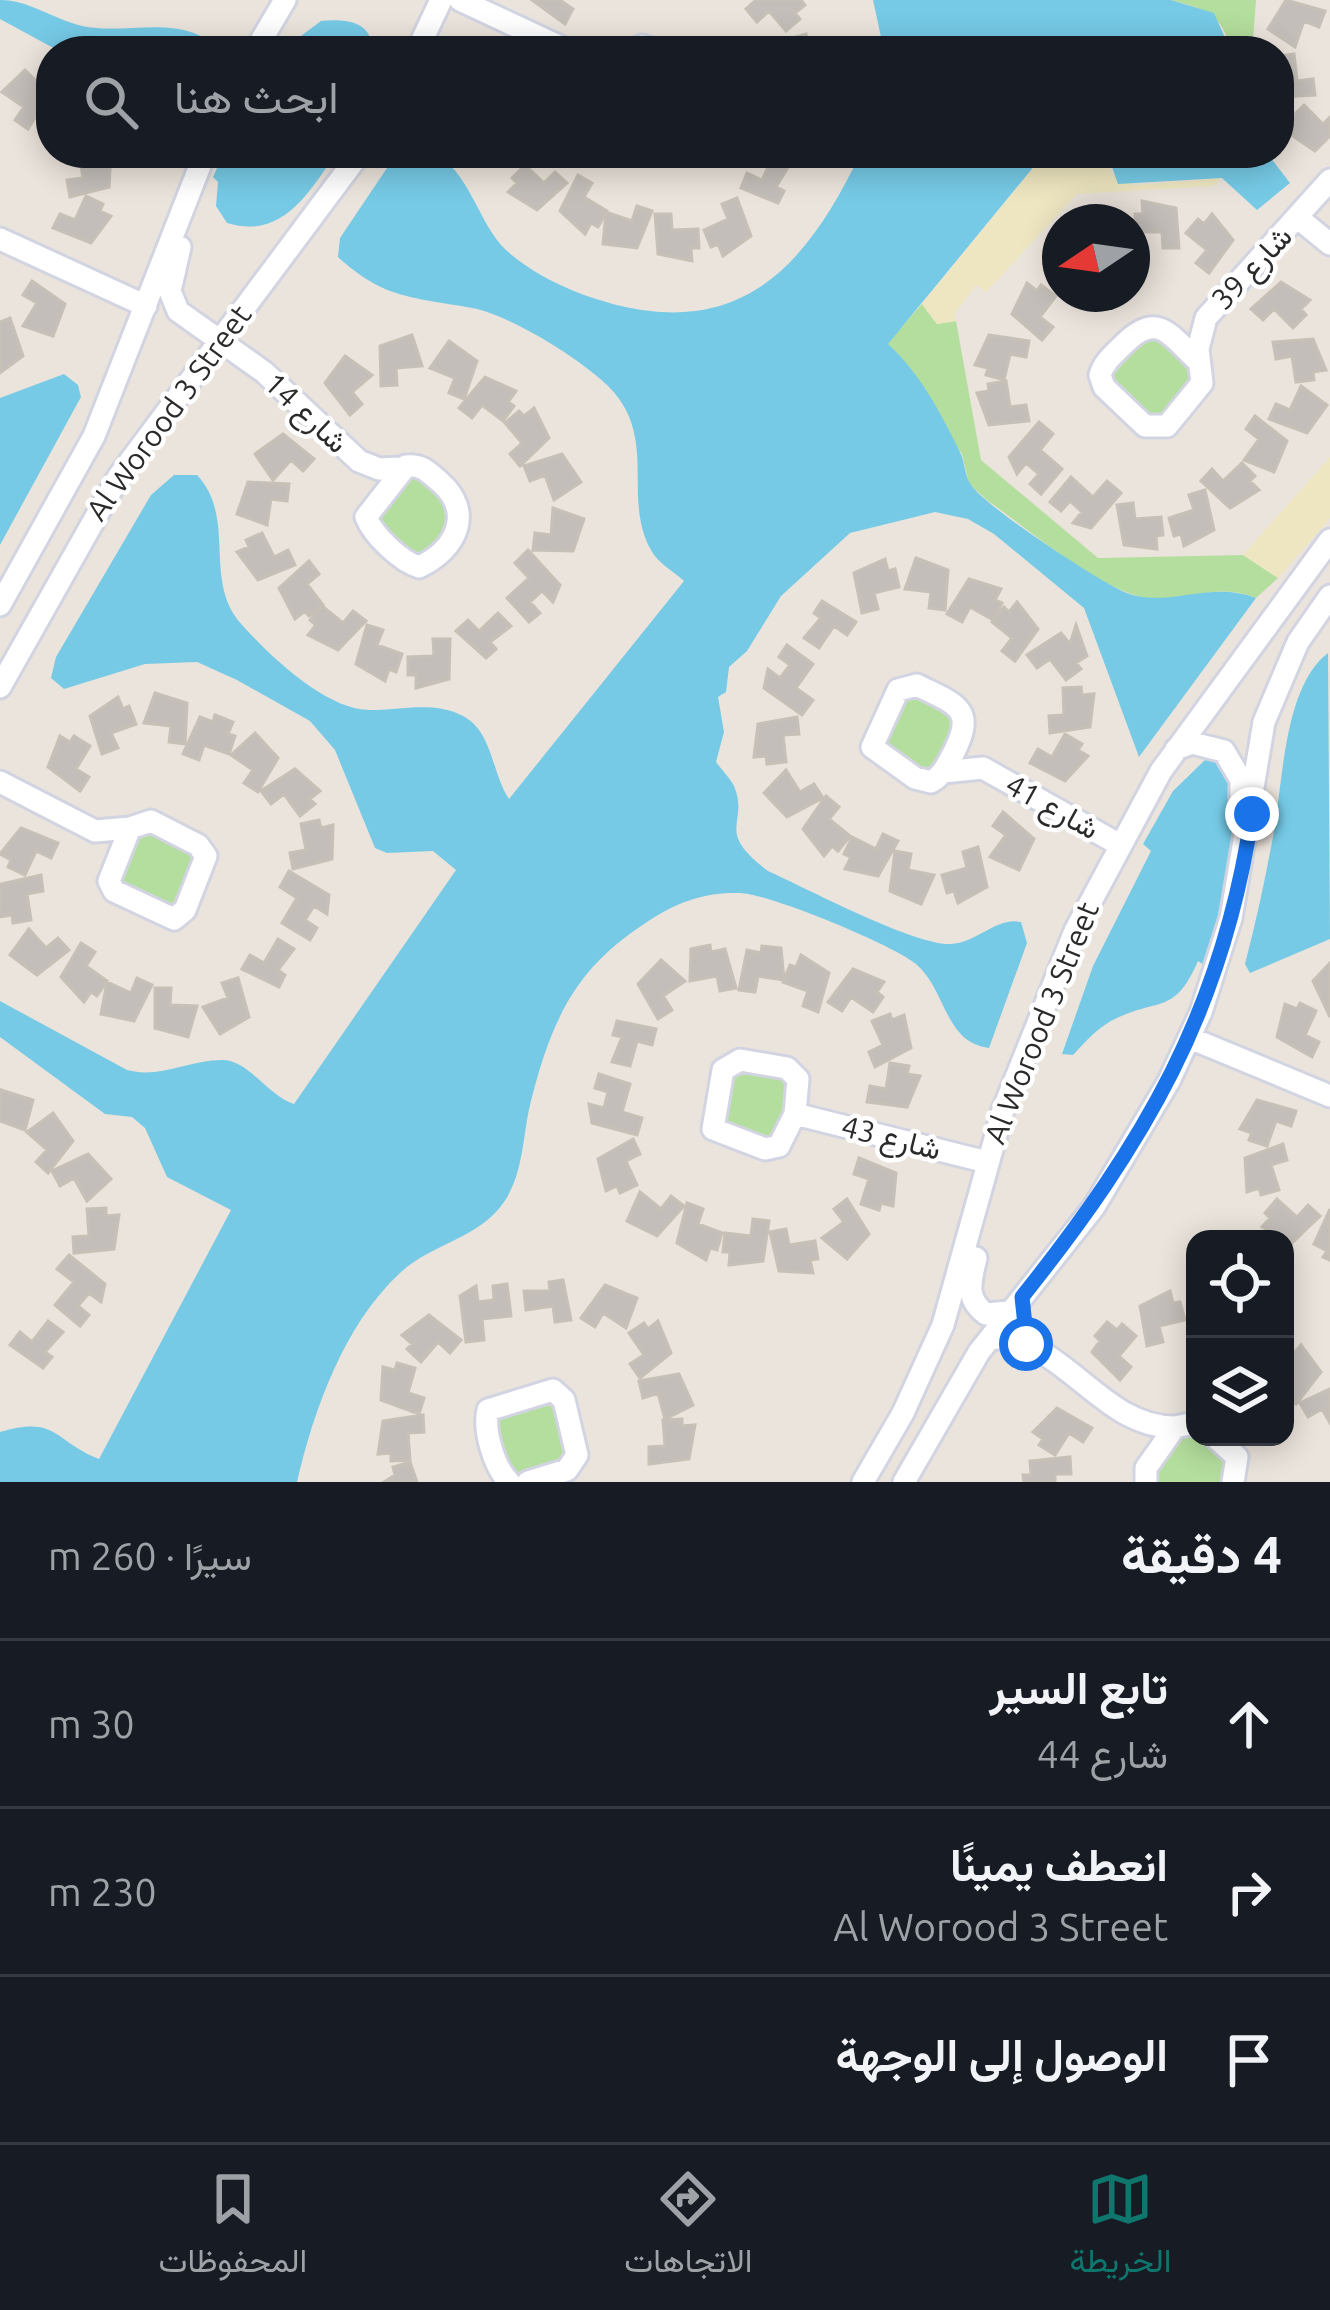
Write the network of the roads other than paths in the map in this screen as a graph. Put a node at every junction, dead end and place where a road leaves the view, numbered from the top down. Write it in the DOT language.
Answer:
graph roads {
  1 [pos="285,0"];
  2 [pos="442,0"];
  3 [pos="460,0"];
  4 [pos="264,36"];
  5 [pos="424,36"];
  6 [pos="537,36"];
  7 [pos="199,168"];
  8 [pos="200,168"];
  9 [pos="349,168"];
  10 [pos="1330,180"];
  11 [pos="1298,218"];
  12 [pos="0,238"];
  13 [pos="1330,244"];
  14 [pos="146,306"];
  15 [pos="242,310"];
  16 [pos="1206,318"];
  17 [pos="1161,328"];
  18 [pos="216,343"];
  19 [pos="1199,362"];
  20 [pos="253,365"];
  21 [pos="359,461"];
  22 [pos="401,468"];
  23 [pos="369,507"];
  24 [pos="1330,540"];
  25 [pos="1330,596"];
  26 [pos="0,604"];
  27 [pos="1330,614"];
  28 [pos="1298,641"];
  29 [pos="0,686"];
  30 [pos="965,731"];
  31 [pos="1176,749"];
  32 [pos="983,768"];
  33 [pos="943,772"];
  34 [pos="0,782"];
  35 [pos="83,826"];
  36 [pos="130,828"];
  37 [pos="1120,845"];
  38 [pos="1244,866"];
  39 [pos="110,867"];
  40 [pos="1190,1038"];
  41 [pos="1330,1096"];
  42 [pos="795,1114"];
  43 [pos="987,1162"];
  44 [pos="980,1192"];
  45 [pos="1016,1304"];
  46 [pos="990,1338"];
  47 [pos="1037,1350"];
  48 [pos="1132,1421"];
  49 [pos="1185,1425"];
  50 [pos="1225,1446"];
  51 [pos="1146,1475"];
  52 [pos="564,1476"];
  53 [pos="508,1482"];
  54 [pos="528,1482"];
  55 [pos="863,1482"];
  56 [pos="904,1482"];
  57 [pos="1233,1482"];
  1 -- 4 [label="street"];
  2 -- 5 [label="street"];
  3 -- 6 [label="street"];
  7 -- 14 [label="street, Al Worood 3 Street"];
  8 -- 18 [label="street, شارع 14"];
  9 -- 15 [label="street, Al Worood 3 Street"];
  10 -- 11 [label="street, شارع 39"];
  11 -- 13 [label="street"];
  11 -- 16 [label="street, شارع 39"];
  12 -- 14 [label="street"];
  14 -- 26 [label="street, Al Worood 3 Street"];
  15 -- 18 [label="street, Al Worood 3 Street"];
  15 -- 20 [label="street, شارع 14"];
  16 -- 17 [label="street, شارع 39"];
  16 -- 19 [label="street, شارع 39"];
  17 -- 19 [label="street"];
  17 -- 19 [label="street, شارع 39"];
  18 -- 20 [label="street, شارع 14"];
  18 -- 29 [label="street, Al Worood 3 Street"];
  20 -- 21 [label="street, شارع 14"];
  21 -- 22 [label="street, شارع 14"];
  21 -- 23 [label="street, شارع 14"];
  22 -- 23 [label="street"];
  22 -- 23 [label="street, شارع 14"];
  24 -- 31 [label="street, Al Worood 3 Street"];
  25 -- 28 [label="street"];
  27 -- 28 [label="street"];
  28 -- 38 [label="street"];
  30 -- 32 [label="street, شارع 41"];
  30 -- 33 [label="street"];
  30 -- 33 [label="street, شارع 41"];
  31 -- 37 [label="street, Al Worood 3 Street"];
  31 -- 38 [label="street"];
  32 -- 33 [label="street, شارع 41"];
  32 -- 37 [label="street, شارع 41"];
  34 -- 35 [label="street"];
  35 -- 36 [label="street"];
  35 -- 39 [label="street"];
  36 -- 39 [label="street"];
  36 -- 39 [label="street"];
  37 -- 43 [label="street, Al Worood 3 Street"];
  38 -- 40 [label="street"];
  40 -- 41 [label="street"];
  40 -- 45 [label="street"];
  42 -- 42 [label="street"];
  42 -- 43 [label="street, شارع 43"];
  43 -- 44 [label="street, Al Worood 3 Street"];
  44 -- 45 [label="street"];
  44 -- 55 [label="street, Al Worood 3 Street"];
  45 -- 46 [label="street"];
  45 -- 47 [label="street"];
  46 -- 47 [label="street"];
  46 -- 56 [label="street"];
  47 -- 48 [label="street"];
  48 -- 49 [label="street"];
  48 -- 51 [label="street"];
  49 -- 51 [label="street"];
  50 -- 57 [label="street"];
  52 -- 53 [label="street"];
  52 -- 54 [label="street"];
}
